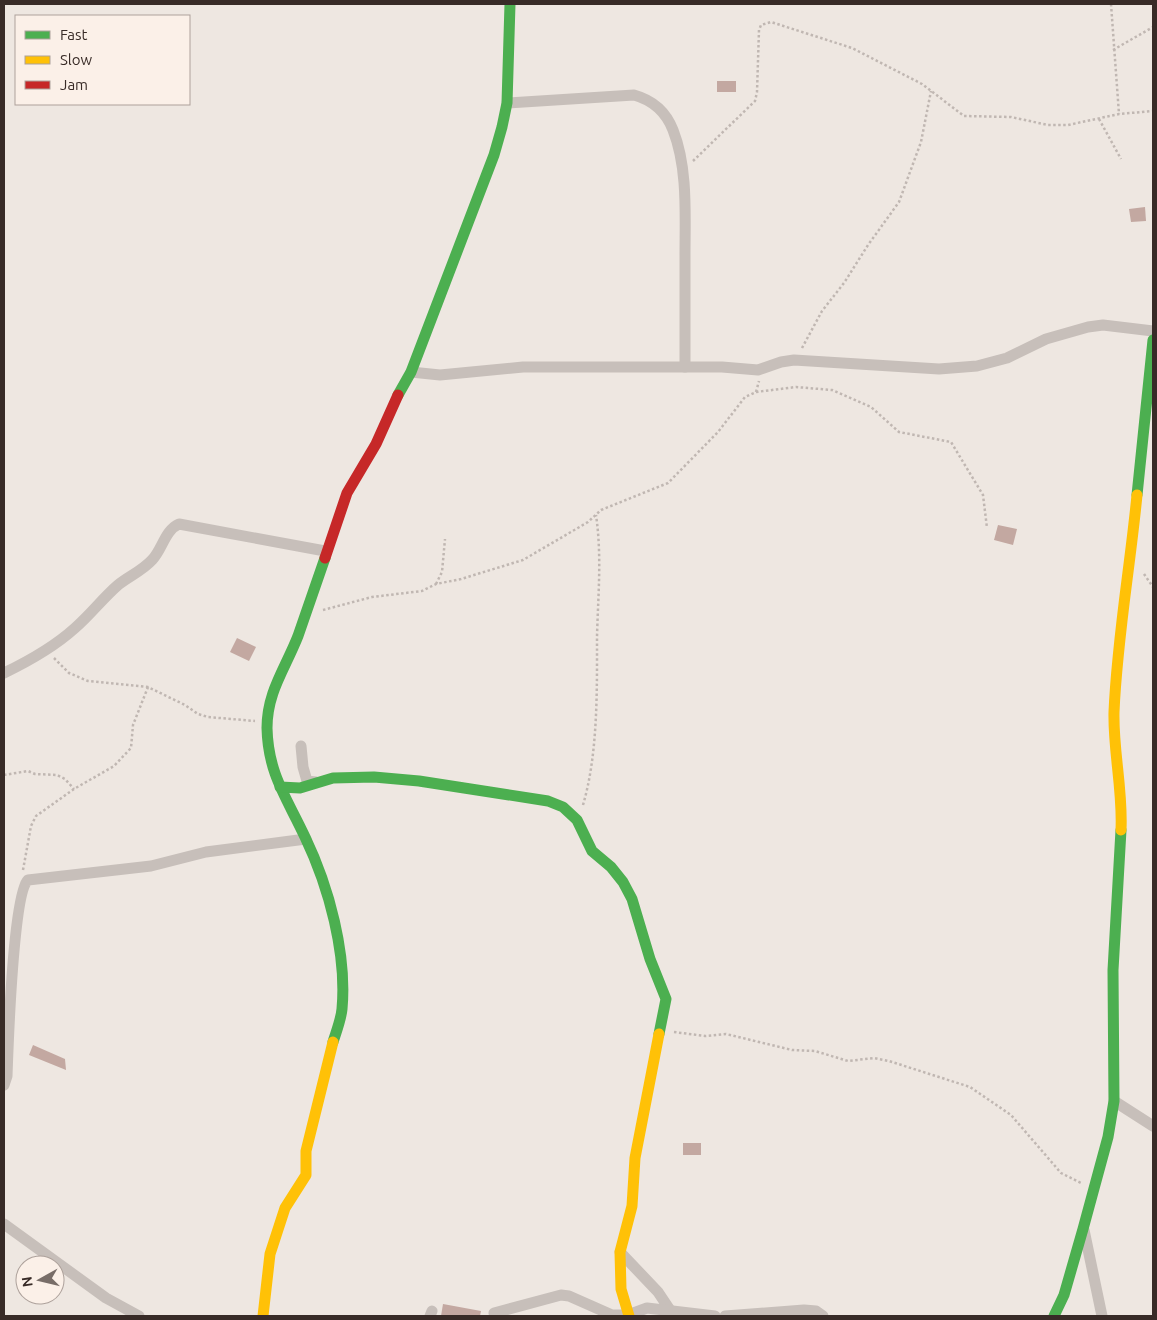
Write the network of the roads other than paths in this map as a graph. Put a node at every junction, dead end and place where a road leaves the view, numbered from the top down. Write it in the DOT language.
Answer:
graph roads {
  1 [pos="510,4"];
  2 [pos="507,104"];
  3 [pos="1153,331"];
  4 [pos="1153,340"];
  5 [pos="685,367"];
  6 [pos="411,372"];
  7 [pos="325,551"];
  8 [pos="4,673"];
  9 [pos="300,746"];
  10 [pos="316,782"];
  11 [pos="280,786"];
  12 [pos="306,839"];
  13 [pos="4,1085"];
  14 [pos="1114,1102"];
  15 [pos="1153,1126"];
  16 [pos="4,1224"];
  17 [pos="1083,1228"];
  18 [pos="620,1252"];
  19 [pos="494,1313"];
  20 [pos="672,1313"];
  21 [pos="139,1316"];
  22 [pos="263,1316"];
  23 [pos="628,1316"];
  24 [pos="715,1316"];
  25 [pos="725,1316"];
  26 [pos="823,1316"];
  27 [pos="1054,1316"];
  28 [pos="1102,1316"];
  1 -- 2 [label="street"];
  2 -- 5 [label="street"];
  2 -- 6 [label="street"];
  3 -- 5 [label="street"];
  4 -- 14 [label="street"];
  5 -- 6 [label="street"];
  6 -- 7 [label="street"];
  7 -- 8 [label="street"];
  7 -- 11 [label="street"];
  9 -- 10 [label="street"];
  10 -- 11 [label="street"];
  10 -- 18 [label="street"];
  11 -- 12 [label="street"];
  12 -- 13 [label="street"];
  12 -- 22 [label="street"];
  14 -- 15 [label="street"];
  14 -- 17 [label="street"];
  16 -- 21 [label="street"];
  17 -- 27 [label="street"];
  17 -- 28 [label="street"];
  18 -- 20 [label="street"];
  18 -- 23 [label="street"];
  19 -- 23 [label="street"];
  20 -- 23 [label="street"];
  20 -- 24 [label="street"];
  25 -- 26 [label="street"];
}
